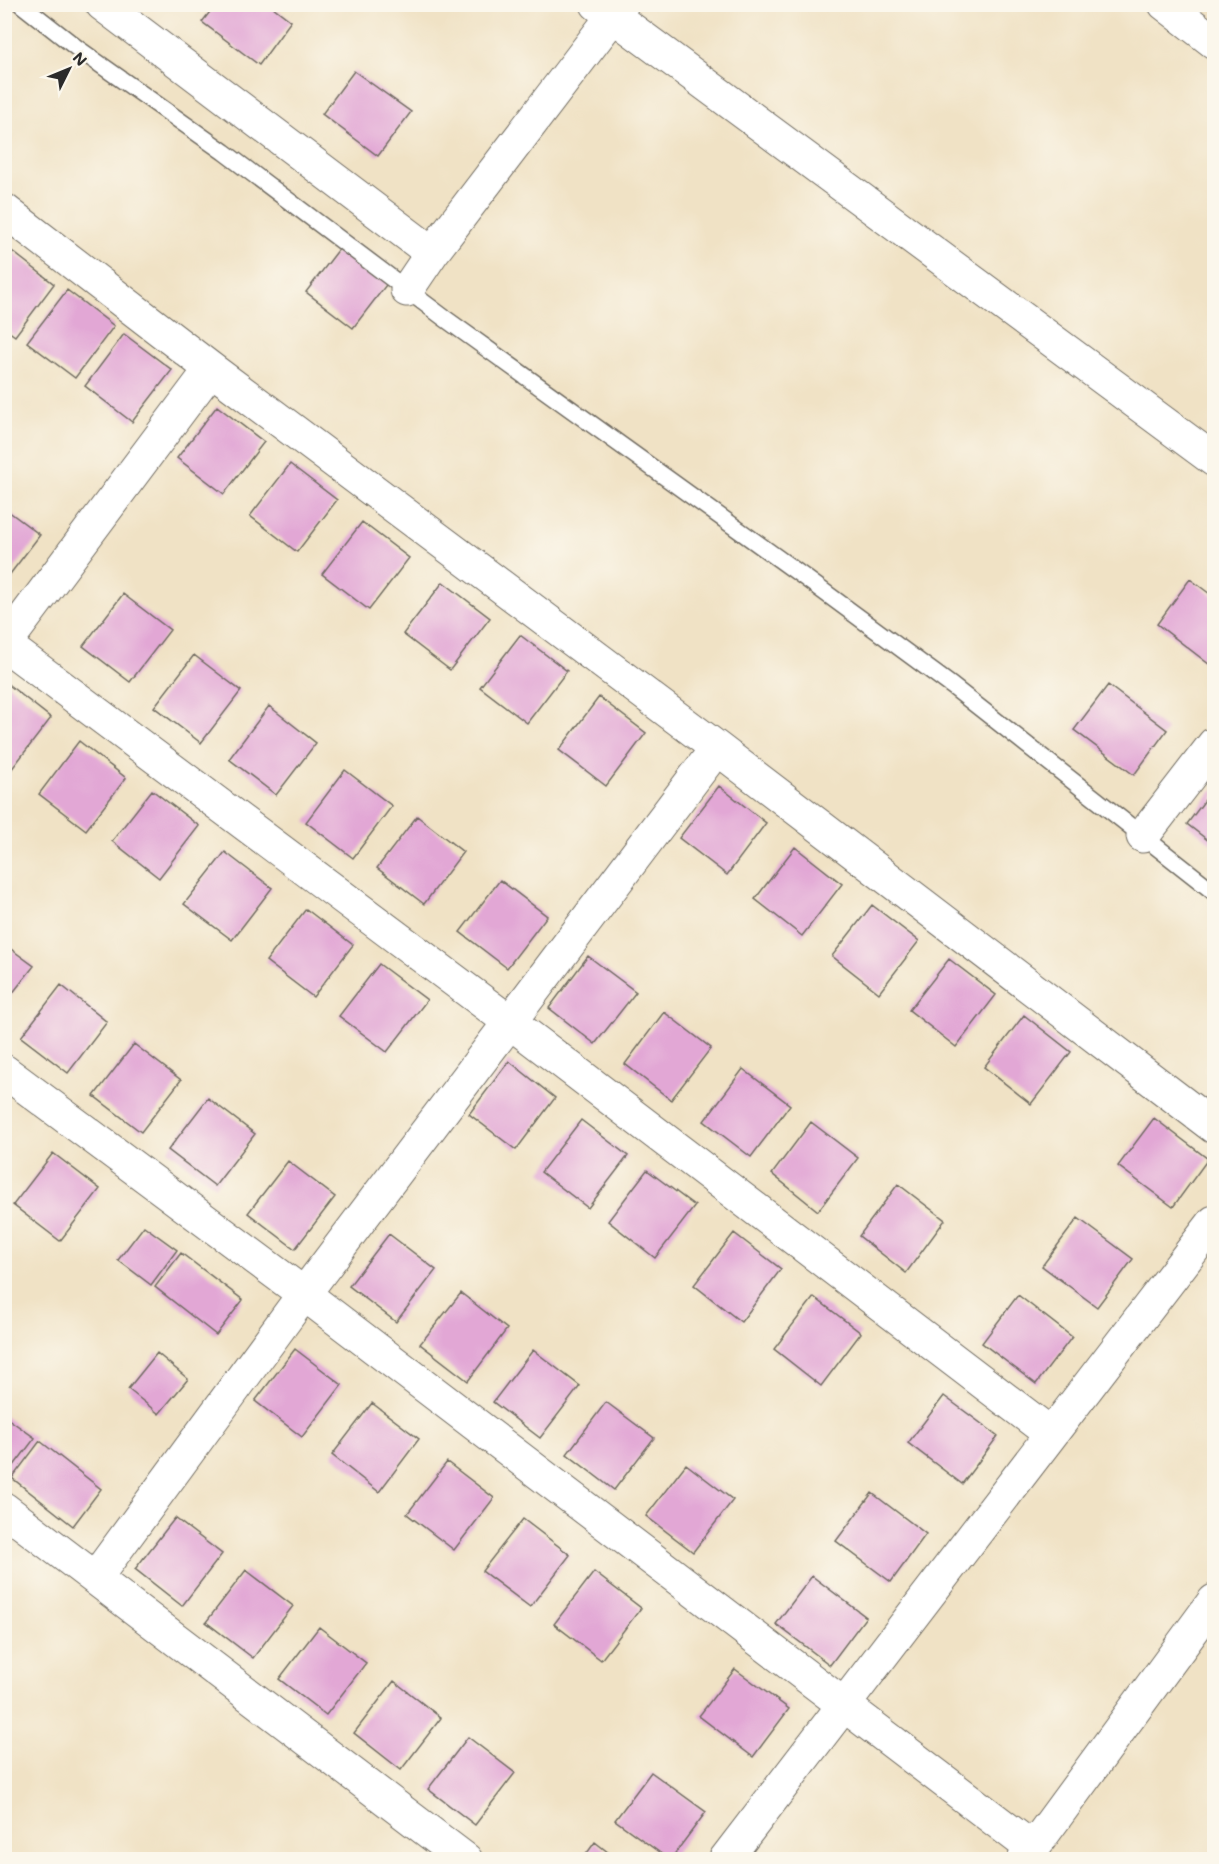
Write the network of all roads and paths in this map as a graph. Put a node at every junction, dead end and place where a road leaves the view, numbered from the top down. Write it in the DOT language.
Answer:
graph roads {
  1 [pos="21,4"];
  2 [pos="102,4"];
  3 [pos="1165,4"];
  4 [pos="610,9"];
  5 [pos="1215,42"];
  6 [pos="4,210"];
  7 [pos="432,253"];
  8 [pos="407,290"];
  9 [pos="211,369"];
  10 [pos="1215,460"];
  11 [pos="5,645"];
  12 [pos="1215,744"];
  13 [pos="717,748"];
  14 [pos="1143,836"];
  15 [pos="1215,892"];
  16 [pos="510,1022"];
  17 [pos="4,1071"];
  18 [pos="1215,1127"];
  19 [pos="1215,1222"];
  20 [pos="304,1294"];
  21 [pos="1051,1434"];
  22 [pos="4,1509"];
  23 [pos="96,1577"];
  24 [pos="1215,1601"];
  25 [pos="844,1705"];
  26 [pos="1028,1854"];
  27 [pos="466,1860"];
  28 [pos="725,1860"];
  1 -- 8 [label="lane"];
  2 -- 7 [label="street"];
  3 -- 5 [label="street"];
  4 -- 7 [label="street"];
  4 -- 10 [label="street"];
  6 -- 9 [label="street"];
  7 -- 8 [label="street"];
  8 -- 14 [label="lane"];
  9 -- 11 [label="street"];
  9 -- 13 [label="street"];
  11 -- 16 [label="street"];
  12 -- 14 [label="street"];
  13 -- 16 [label="street"];
  13 -- 18 [label="street"];
  14 -- 15 [label="lane"];
  16 -- 20 [label="street"];
  16 -- 21 [label="street"];
  17 -- 20 [label="street"];
  19 -- 21 [label="street"];
  20 -- 23 [label="street"];
  20 -- 25 [label="street"];
  21 -- 25 [label="street"];
  22 -- 23 [label="street"];
  23 -- 27 [label="street"];
  24 -- 26 [label="street"];
  25 -- 26 [label="street"];
  25 -- 28 [label="street"];
}
